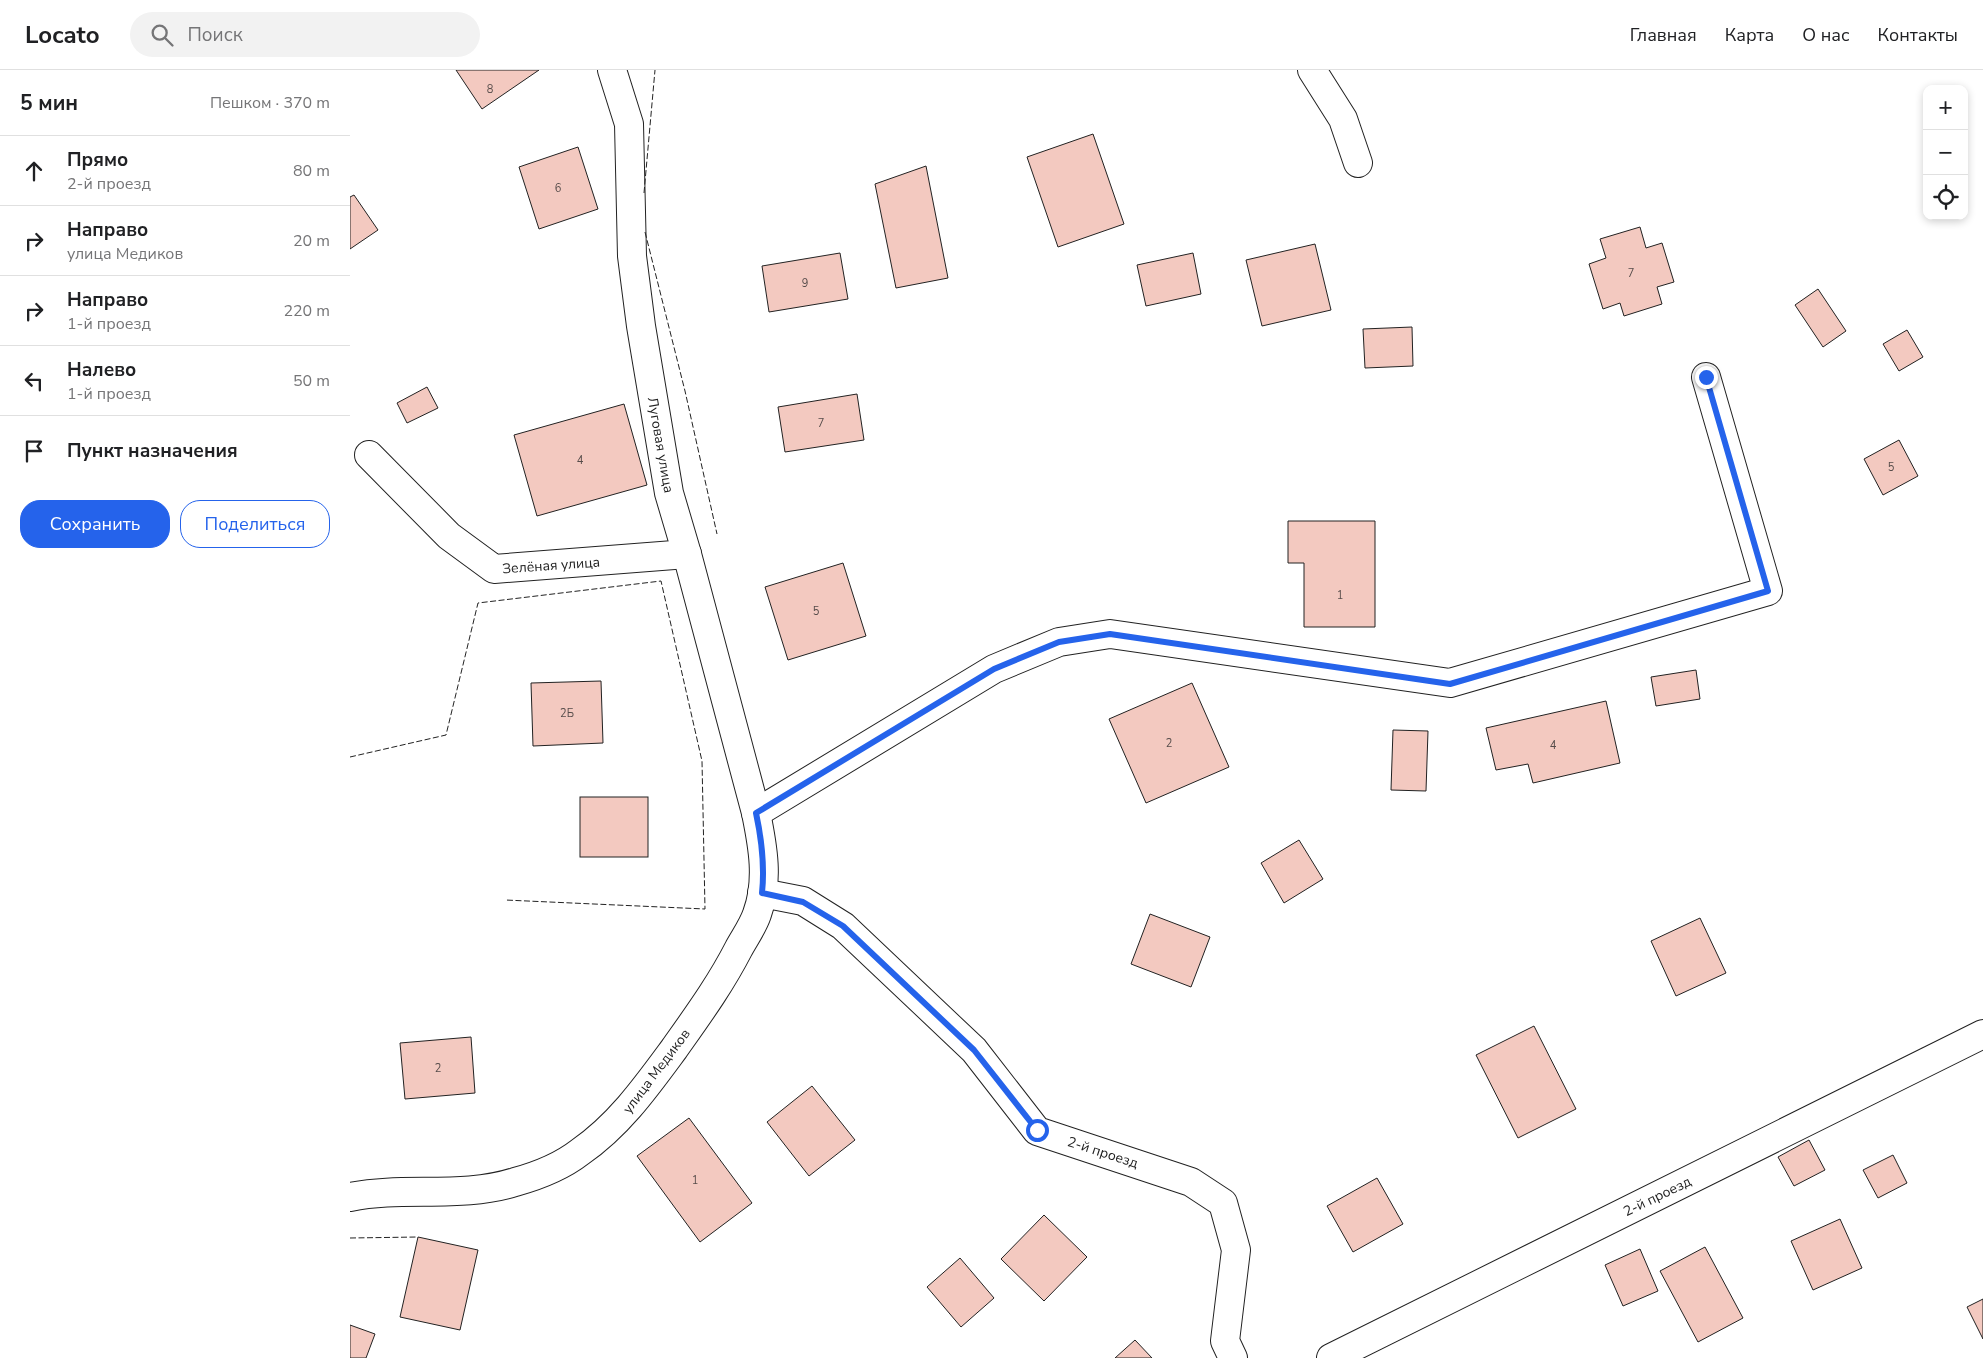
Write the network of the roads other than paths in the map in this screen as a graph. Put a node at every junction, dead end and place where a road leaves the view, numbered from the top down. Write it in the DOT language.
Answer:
graph roads {
  1 [pos="612,70"];
  2 [pos="1312,70"];
  3 [pos="1358,163"];
  4 [pos="1706,377"];
  5 [pos="369,455"];
  6 [pos="688,554"];
  7 [pos="756,813"];
  8 [pos="762,893"];
  9 [pos="1983,1034"];
  10 [pos="350,1197"];
  11 [pos="1232,1358"];
  12 [pos="1331,1358"];
  1 -- 6 [label="street, Луговая улица"];
  2 -- 3 [label="street"];
  4 -- 7 [label="street"];
  5 -- 6 [label="street, Зелёная улица"];
  6 -- 7 [label="street, Луговая улица"];
  7 -- 8 [label="street, улица Медиков"];
  8 -- 10 [label="street, улица Медиков"];
  8 -- 11 [label="street, 2-й проезд"];
  9 -- 12 [label="street, 2-й проезд"];
}
